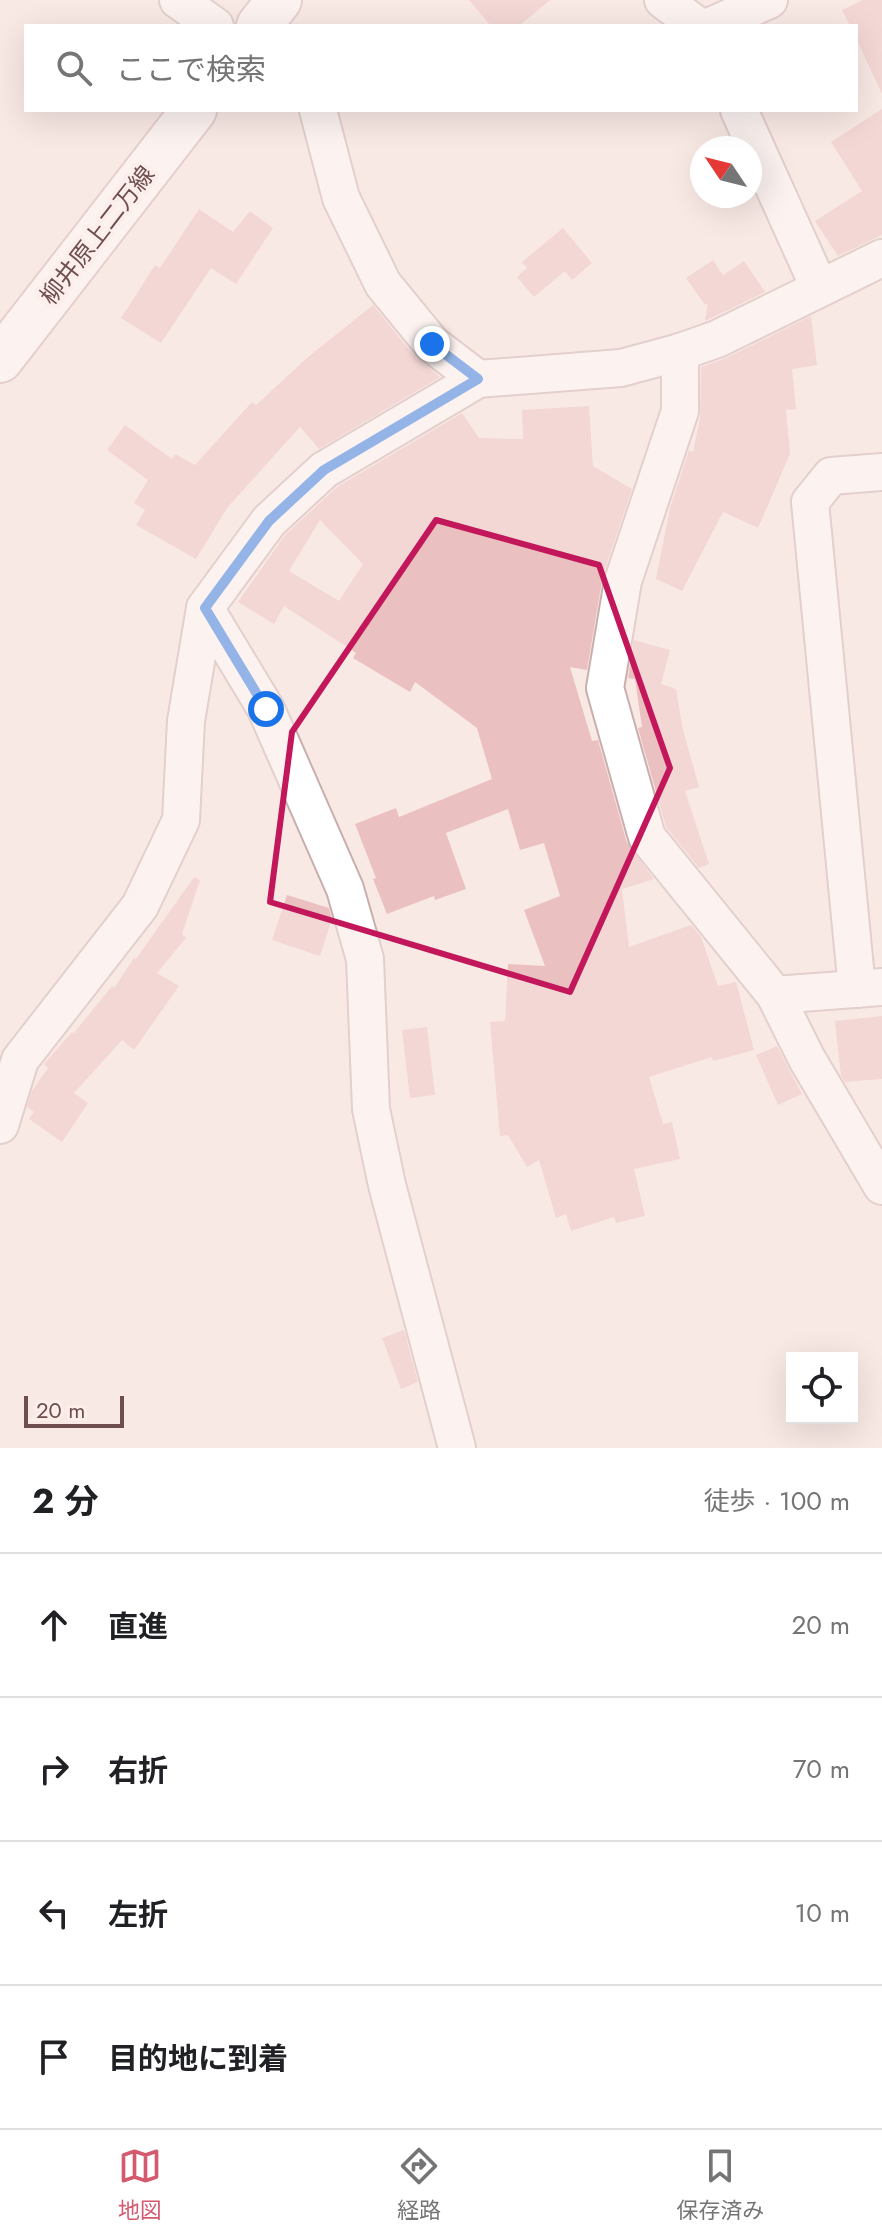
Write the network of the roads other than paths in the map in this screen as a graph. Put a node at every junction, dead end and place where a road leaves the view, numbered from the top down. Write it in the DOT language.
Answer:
graph roads {
  1 [pos="178,0"];
  2 [pos="279,0"];
  3 [pos="663,0"];
  4 [pos="769,0"];
  5 [pos="212,24"];
  6 [pos="261,24"];
  7 [pos="695,24"];
  8 [pos="715,24"];
  9 [pos="192,112"];
  10 [pos="319,112"];
  11 [pos="740,112"];
  12 [pos="882,258"];
  13 [pos="819,287"];
  14 [pos="680,352"];
  15 [pos="0,360"];
  16 [pos="478,379"];
  17 [pos="882,472"];
  18 [pos="205,608"];
  19 [pos="869,988"];
  20 [pos="775,995"];
  21 [pos="0,1125"];
  22 [pos="882,1186"];
  23 [pos="457,1448"];
  1 -- 5 [label="street"];
  2 -- 6 [label="main road"];
  3 -- 7 [label="street"];
  4 -- 8 [label="street"];
  9 -- 15 [label="main road, 柳井原上二万線"];
  10 -- 16 [label="street"];
  11 -- 13 [label="street"];
  12 -- 13 [label="street"];
  13 -- 14 [label="street"];
  14 -- 16 [label="street"];
  14 -- 20 [label="street"];
  16 -- 18 [label="street"];
  17 -- 19 [label="street"];
  18 -- 21 [label="street"];
  18 -- 23 [label="street"];
  19 -- 20 [label="street"];
  20 -- 22 [label="street"];
}
